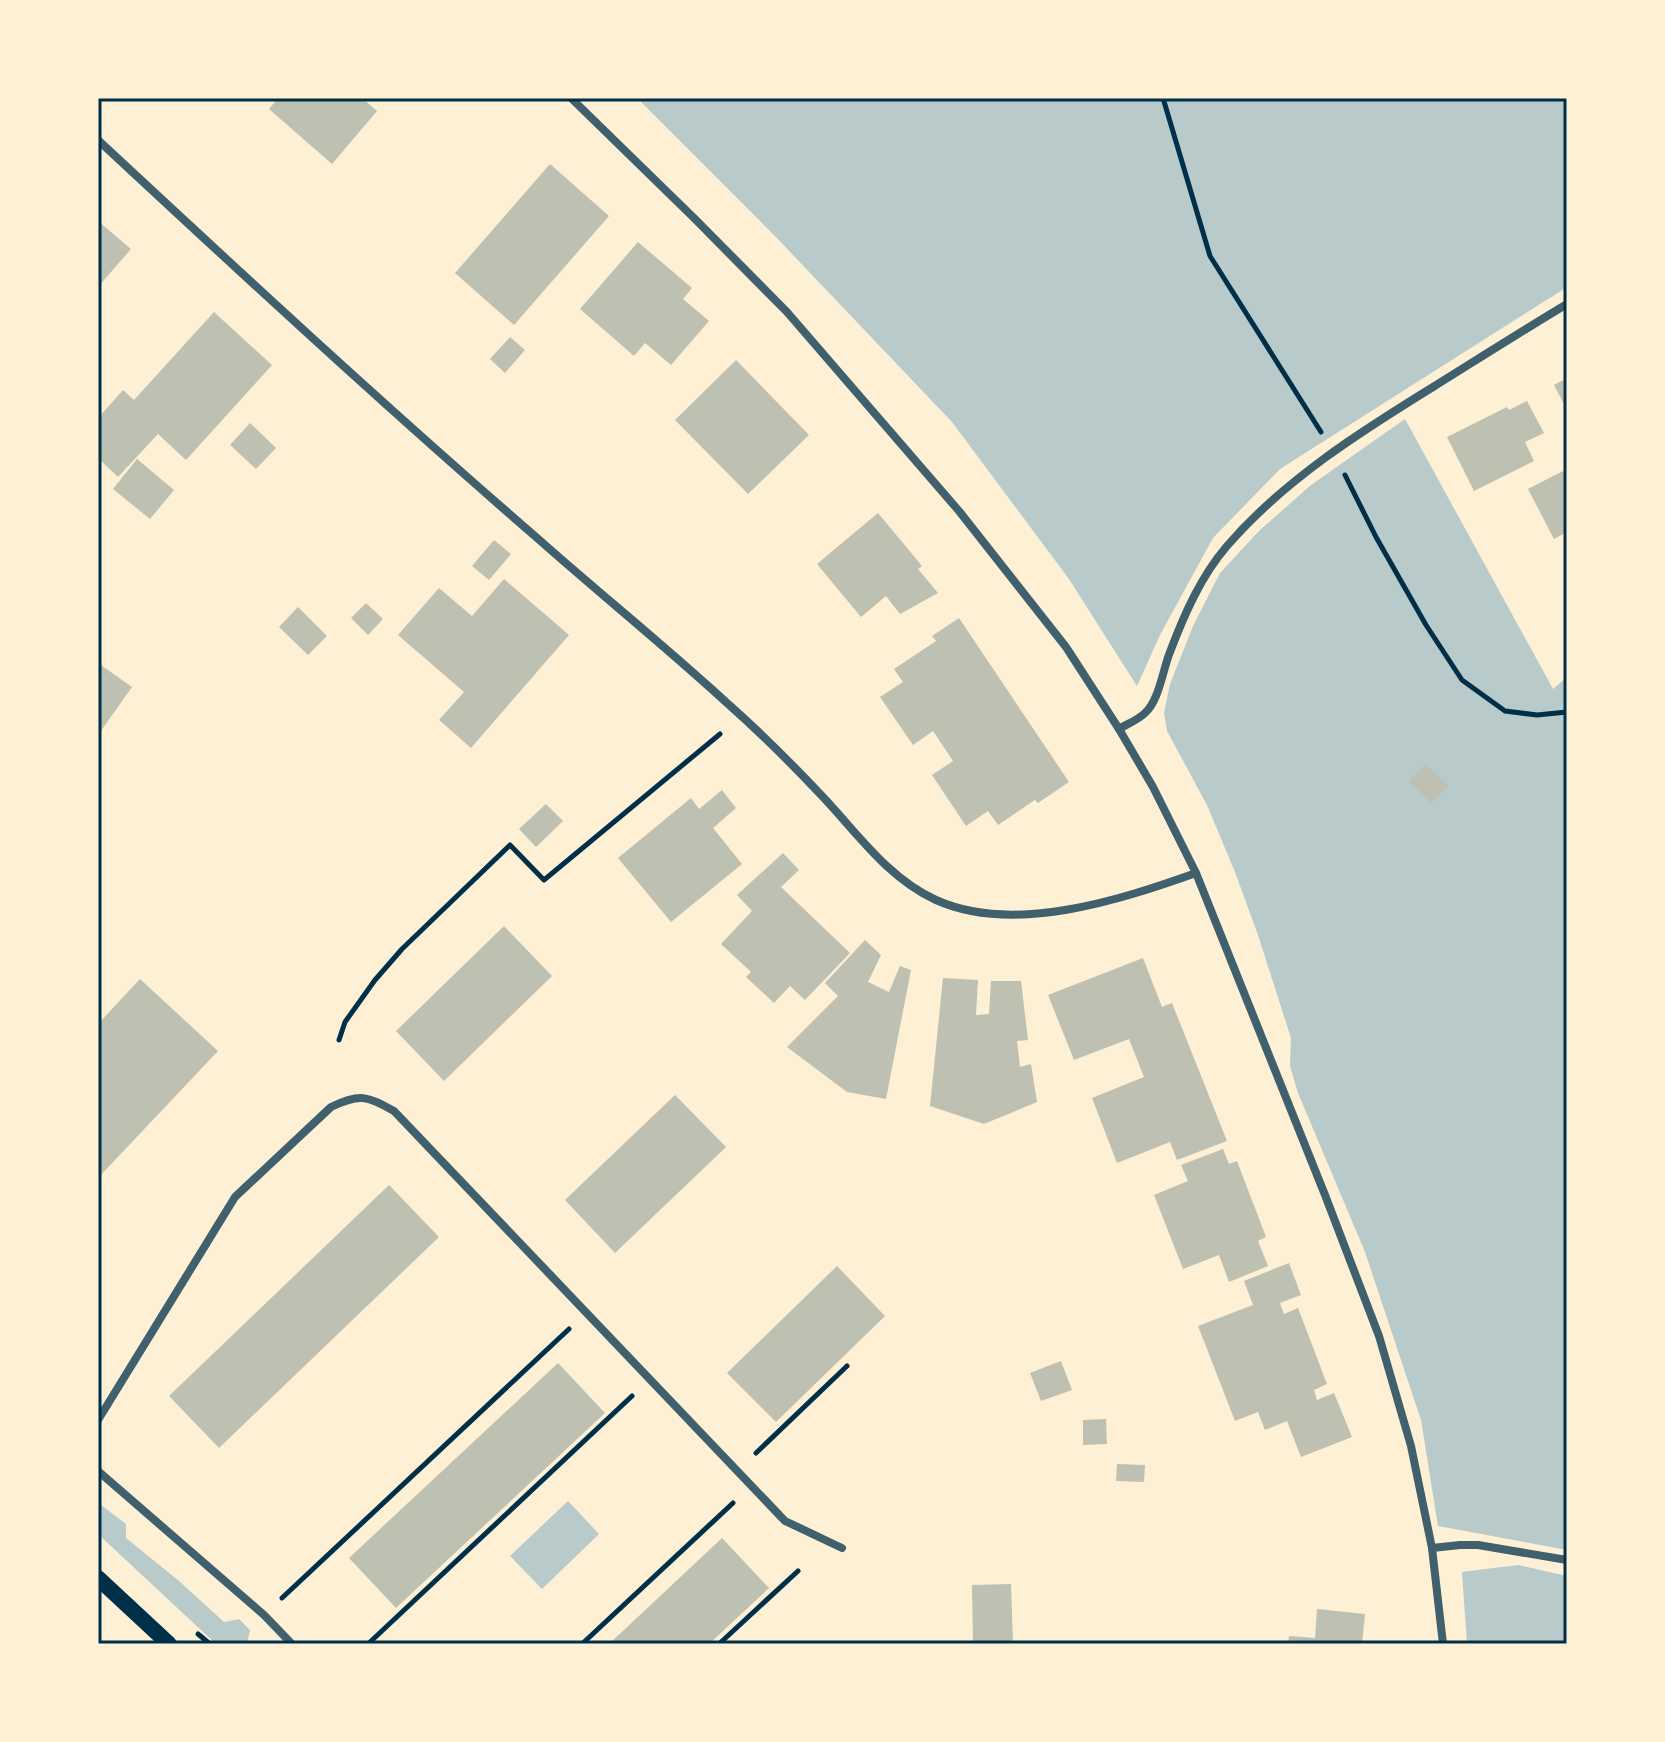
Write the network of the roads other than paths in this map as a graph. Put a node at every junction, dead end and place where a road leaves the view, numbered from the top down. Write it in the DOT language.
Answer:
graph roads {
  1 [pos="571,98"];
  2 [pos="98,140"];
  3 [pos="1567,304"];
  4 [pos="1119,729"];
  5 [pos="1196,873"];
  6 [pos="98,1420"];
  7 [pos="98,1471"];
  8 [pos="842,1548"];
  9 [pos="1432,1548"];
  10 [pos="1567,1560"];
  11 [pos="98,1578"];
  12 [pos="169,1644"];
  13 [pos="292,1644"];
  14 [pos="1443,1644"];
  1 -- 4 [label="street"];
  2 -- 5 [label="street"];
  3 -- 4 [label="street"];
  4 -- 5 [label="street"];
  5 -- 9 [label="street"];
  6 -- 8 [label="street"];
  7 -- 13 [label="street"];
  9 -- 10 [label="street"];
  9 -- 14 [label="street"];
  11 -- 12 [label="main road"];
}
